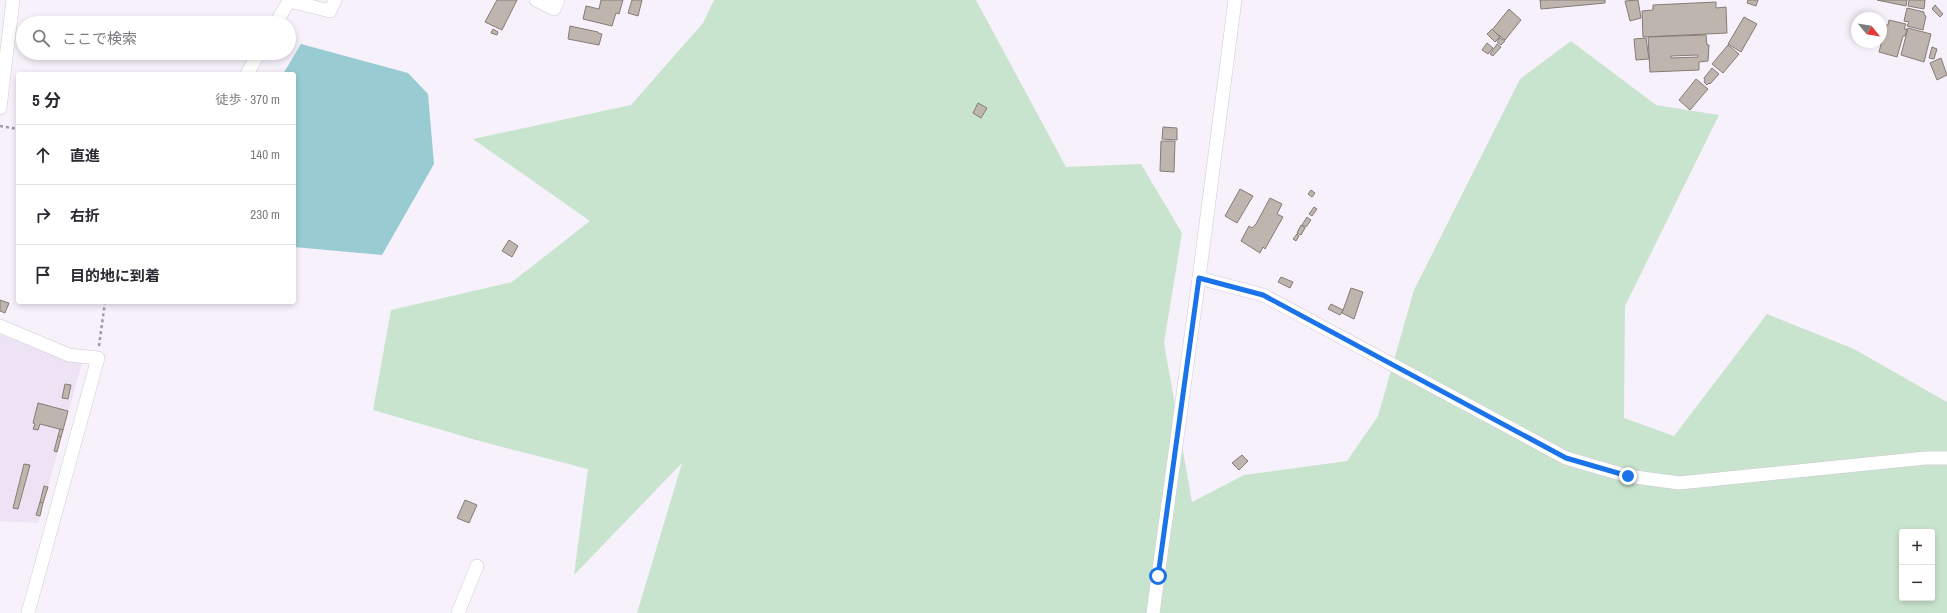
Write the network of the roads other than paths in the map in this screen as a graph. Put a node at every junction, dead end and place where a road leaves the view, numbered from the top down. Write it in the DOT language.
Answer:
graph roads {
  1 [pos="13,0"];
  2 [pos="335,0"];
  3 [pos="536,0"];
  4 [pos="558,0"];
  5 [pos="1235,0"];
  6 [pos="280,16"];
  7 [pos="255,60"];
  8 [pos="248,72"];
  9 [pos="0,108"];
  10 [pos="1199,278"];
  11 [pos="0,326"];
  12 [pos="1947,458"];
  13 [pos="477,566"];
  14 [pos="1158,576"];
  15 [pos="28,613"];
  16 [pos="458,613"];
  17 [pos="1153,613"];
  18 [pos="1157,613"];
  1 -- 9 [label="street"];
  2 -- 6 [label="street"];
  3 -- 4 [label="street"];
  5 -- 10 [label="street"];
  7 -- 8 [label="street"];
  10 -- 12 [label="street"];
  10 -- 14 [label="street"];
  11 -- 15 [label="street"];
  13 -- 16 [label="street"];
  14 -- 17 [label="street"];
  14 -- 18 [label="street"];
}
